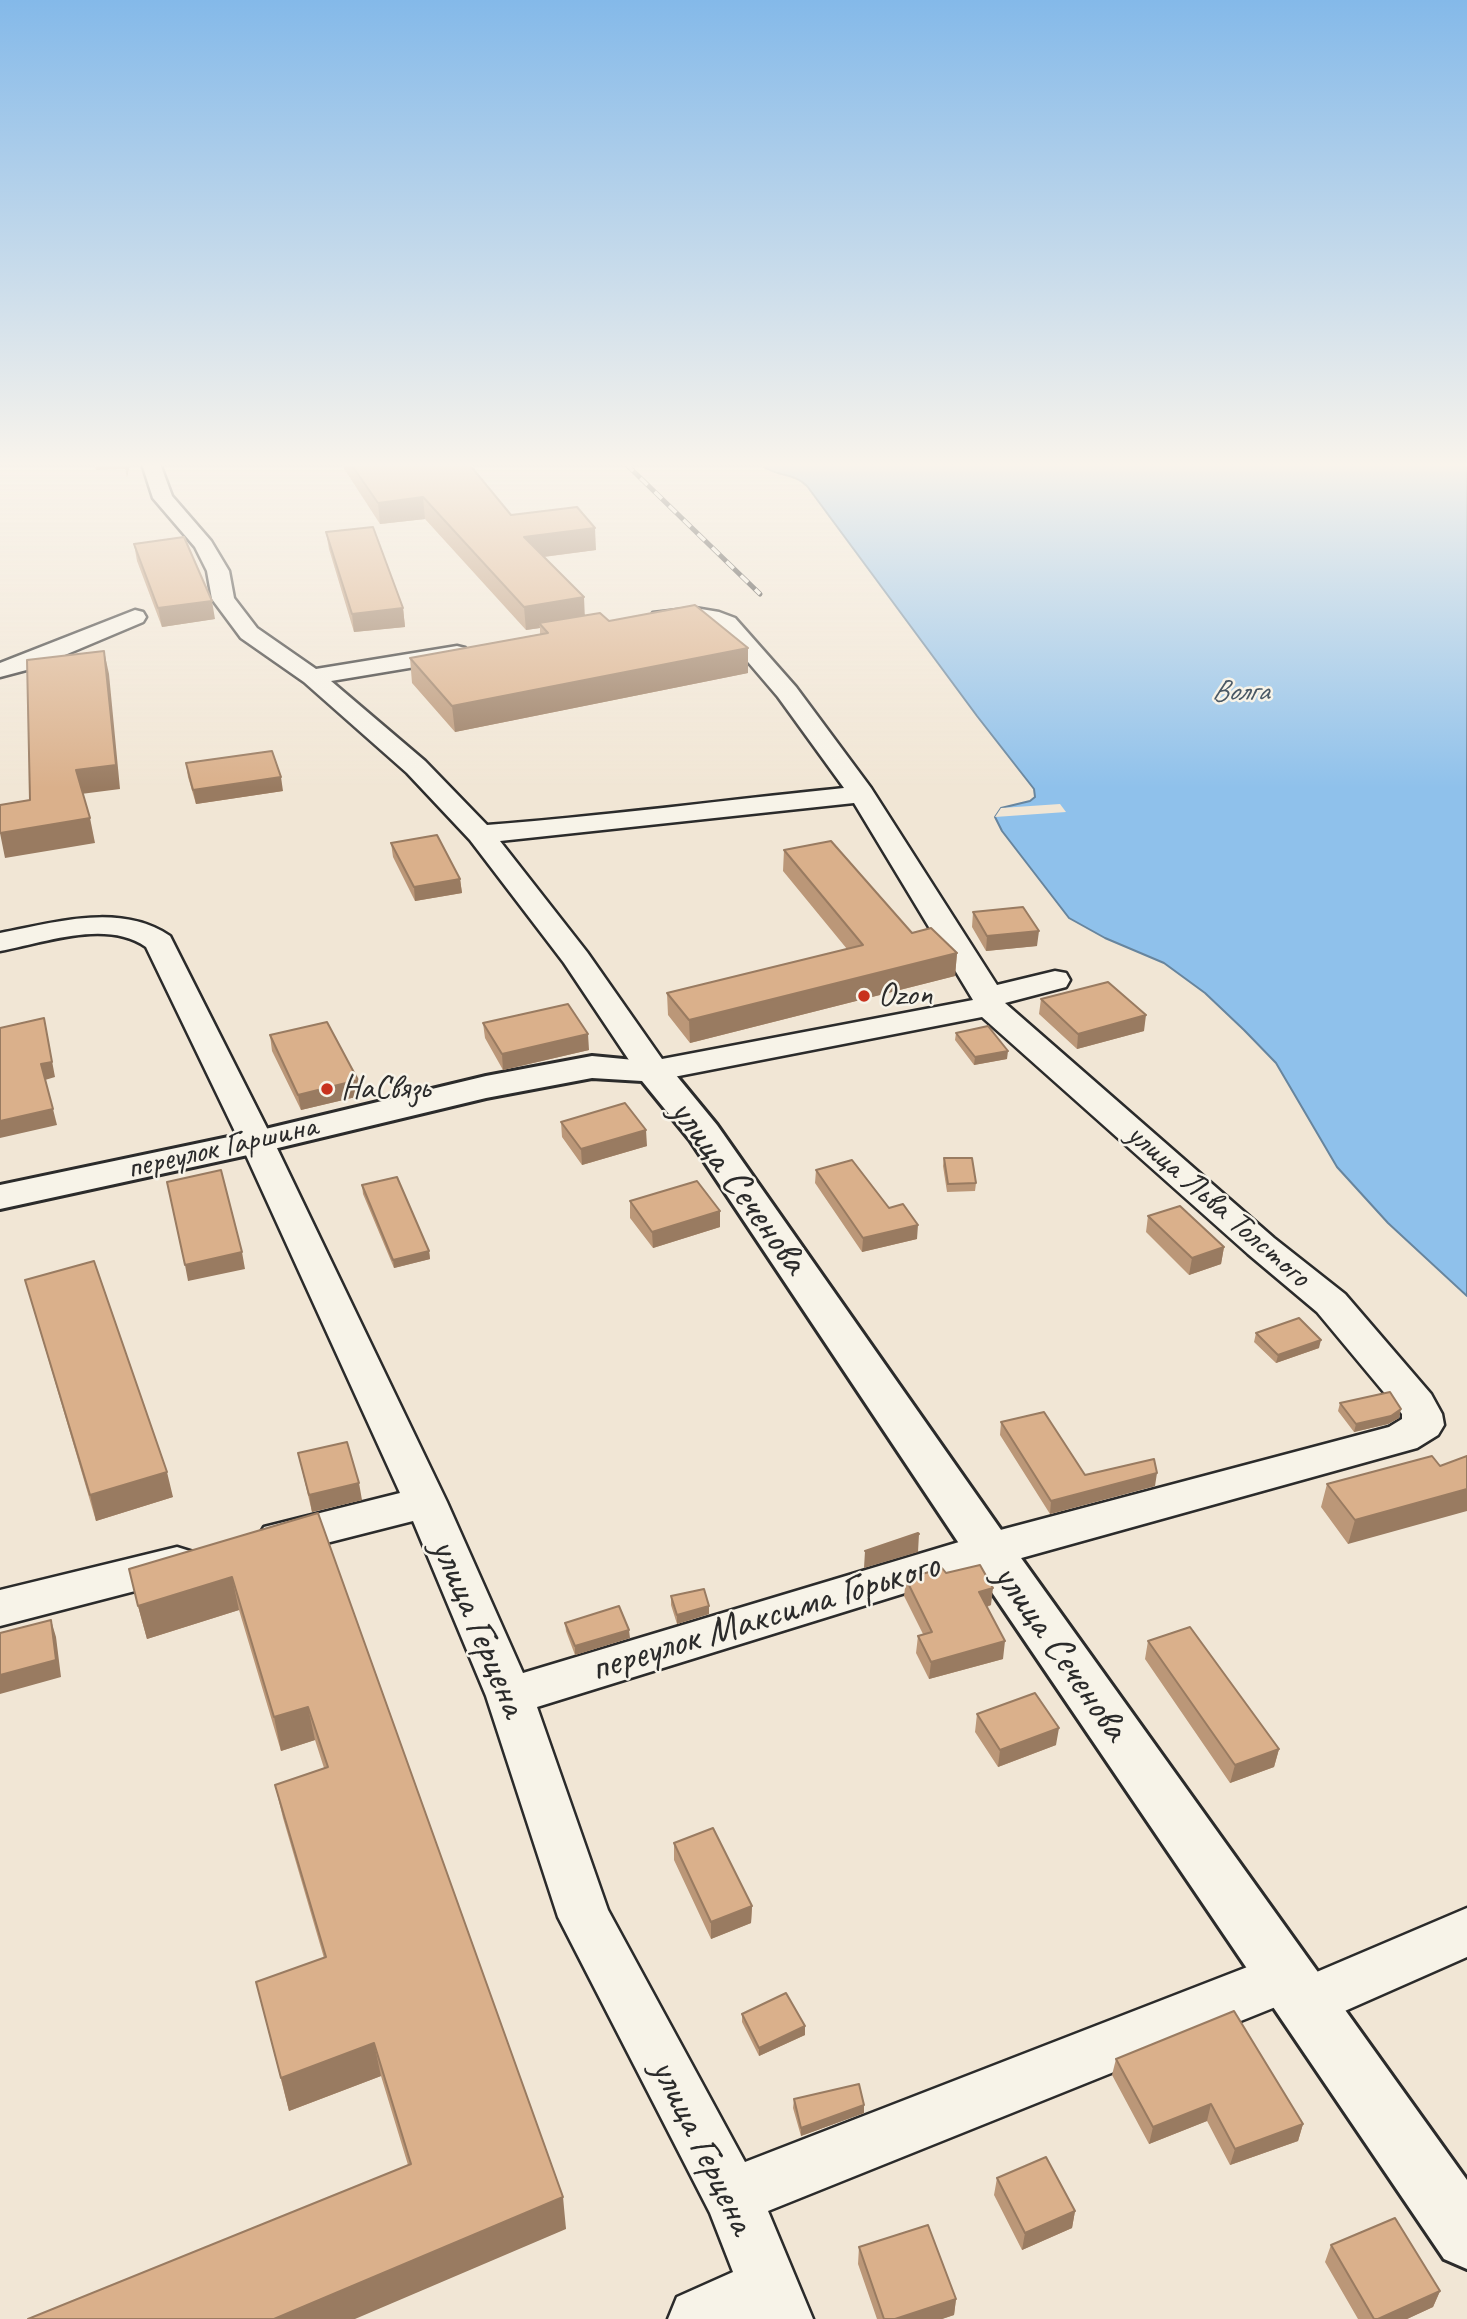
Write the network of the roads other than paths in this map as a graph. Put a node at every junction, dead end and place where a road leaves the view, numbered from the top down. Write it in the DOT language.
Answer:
graph roads {
  1 [pos="218,572"];
  2 [pos="135,617"];
  3 [pos="633,622"];
  4 [pos="474,650"];
  5 [pos="0,670"];
  6 [pos="312,677"];
  7 [pos="862,794"];
  8 [pos="480,834"];
  9 [pos="0,942"];
  10 [pos="1055,981"];
  11 [pos="989,1002"];
  12 [pos="653,1071"];
  13 [pos="257,1142"];
  14 [pos="0,1197"];
  15 [pos="1423,1424"];
  16 [pos="426,1502"];
  17 [pos="989,1550"];
  18 [pos="0,1608"];
  19 [pos="510,1696"];
  20 [pos="1467,1933"];
  21 [pos="1295,1991"];
  22 [pos="732,2196"];
  23 [pos="1467,2236"];
  24 [pos="775,2303"];
  25 [pos="699,2319"];
  1 -- 6 [label="street"];
  2 -- 5 [label="street"];
  3 -- 7 [label="street, улица Льва Толстого"];
  4 -- 6 [label="street"];
  6 -- 8 [label="street"];
  7 -- 8 [label="street"];
  7 -- 11 [label="street, улица Льва Толстого"];
  8 -- 12 [label="street"];
  9 -- 13 [label="street, улица Герцена"];
  10 -- 11 [label="street, переулок Гаршина"];
  11 -- 12 [label="street, переулок Гаршина"];
  11 -- 15 [label="street, улица Льва Толстого"];
  12 -- 13 [label="main road, переулок Гаршина"];
  12 -- 17 [label="main road, улица Сеченова"];
  13 -- 14 [label="main road, переулок Гаршина"];
  13 -- 16 [label="street, улица Герцена"];
  15 -- 17 [label="street, переулок Максима Горького"];
  16 -- 18 [label="street"];
  16 -- 19 [label="street, улица Герцена"];
  17 -- 19 [label="street, переулок Максима Горького"];
  17 -- 21 [label="main road, улица Сеченова"];
  19 -- 22 [label="street, улица Герцена"];
  20 -- 21 [label="street"];
  21 -- 22 [label="street"];
  21 -- 23 [label="main road, улица Сеченова"];
  22 -- 24 [label="street, улица Герцена"];
  24 -- 25 [label="street"];
}
